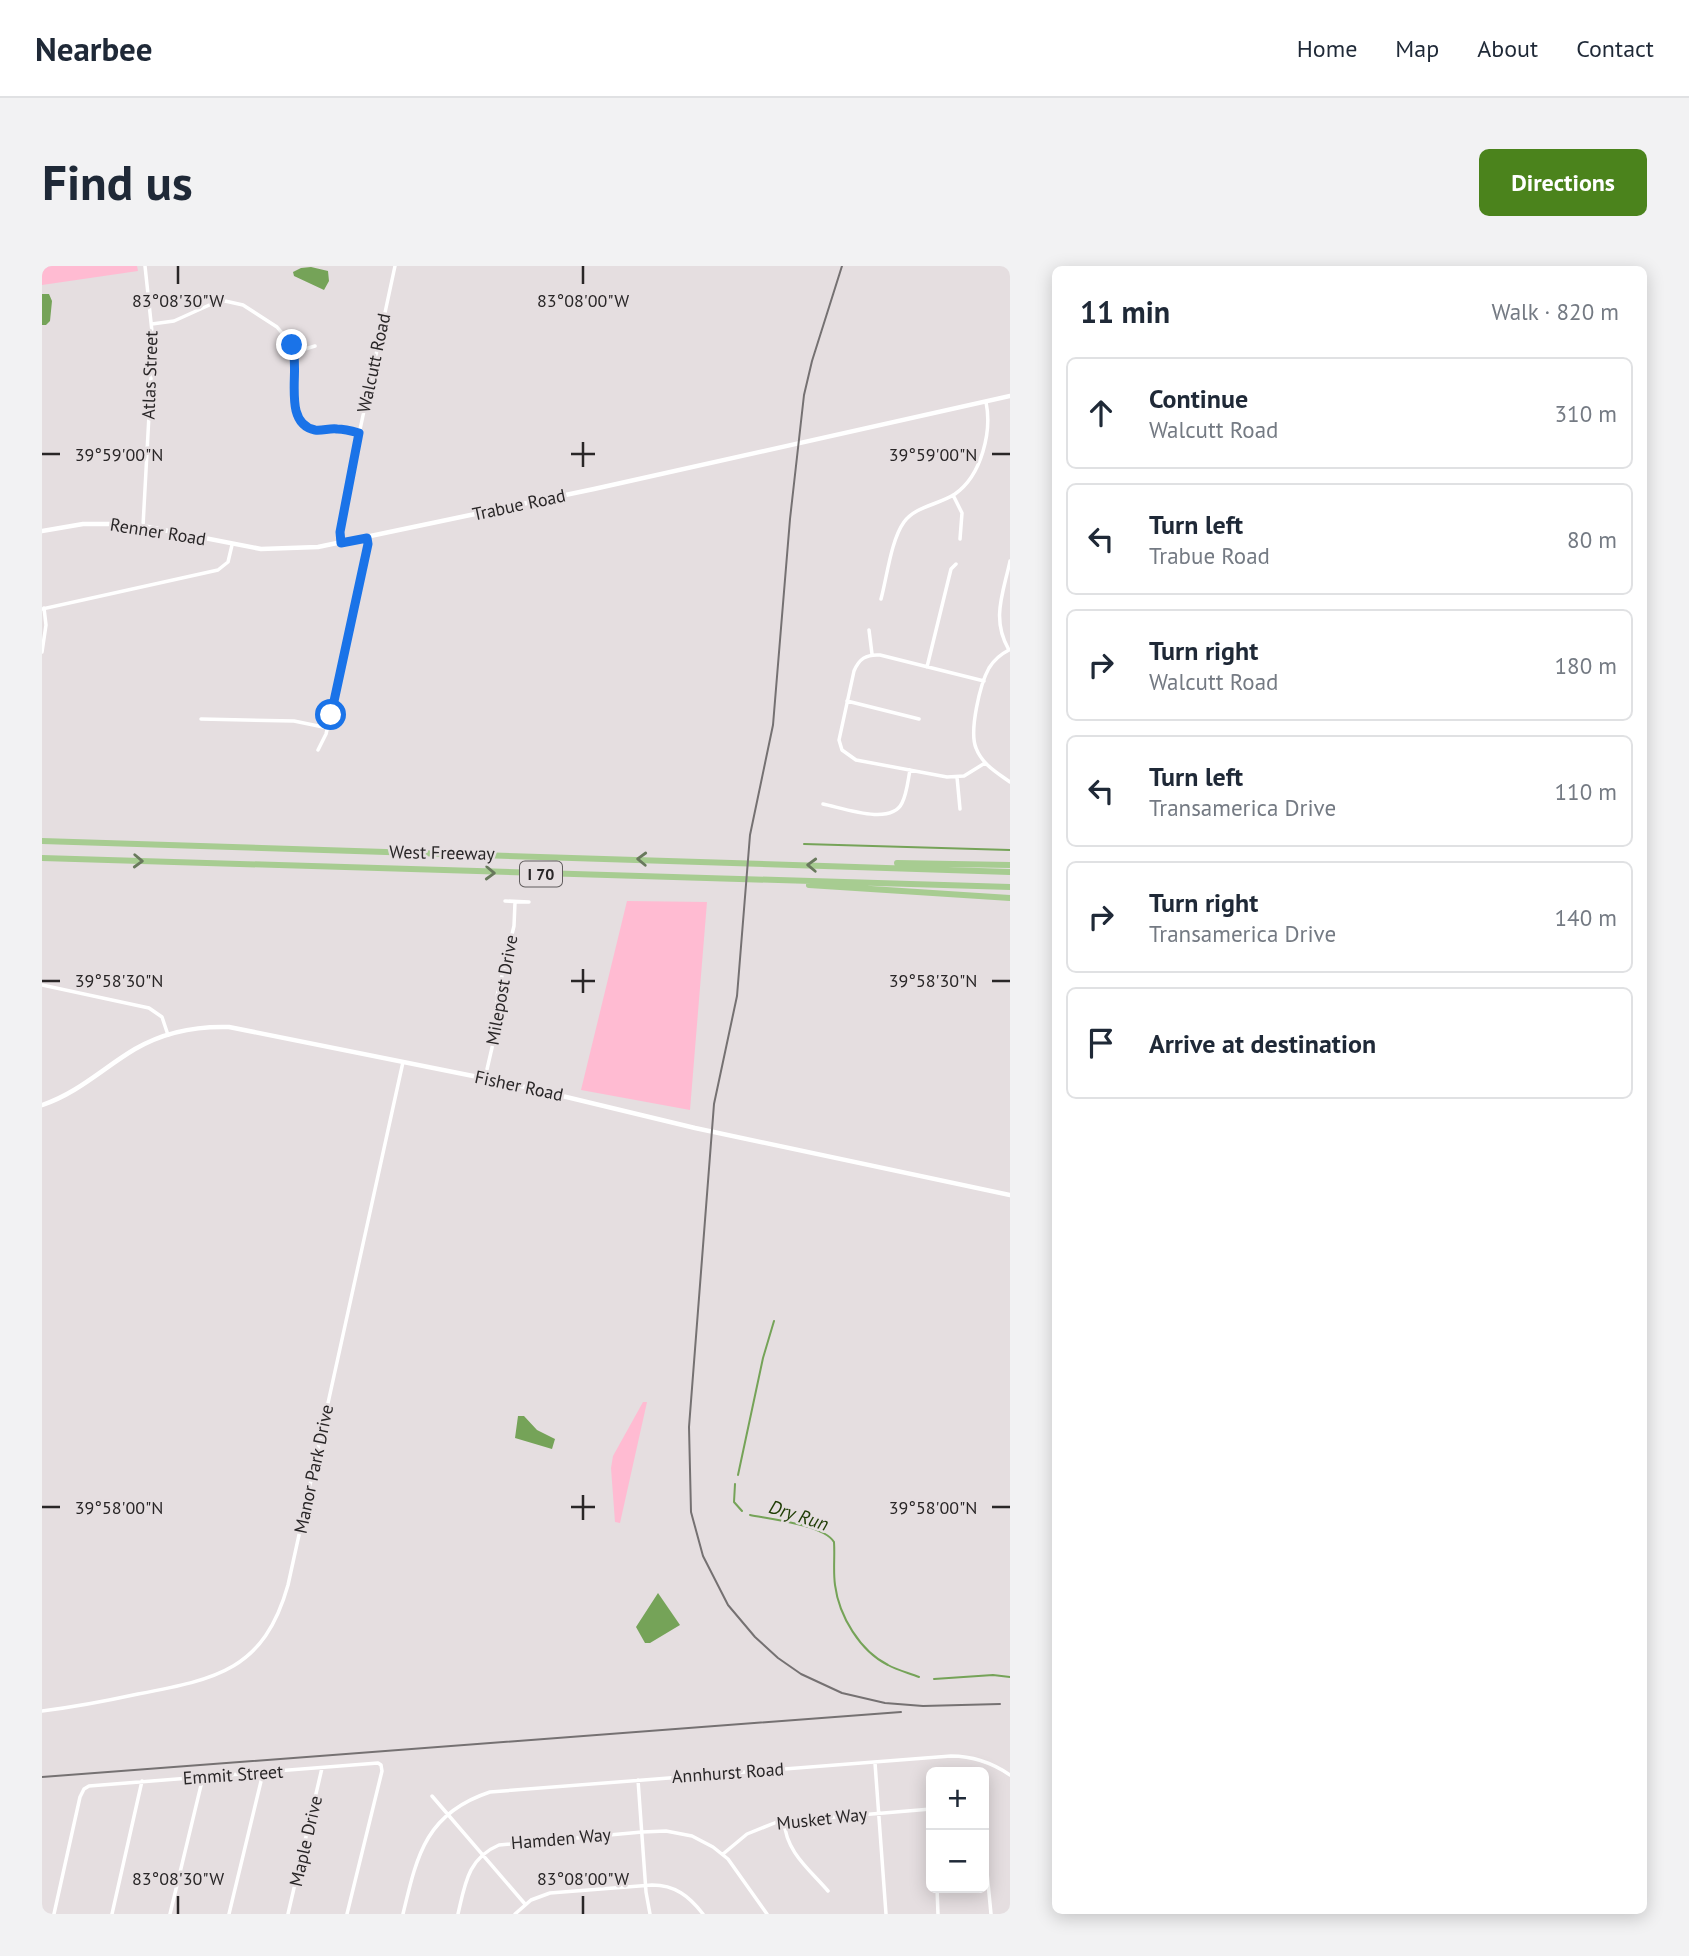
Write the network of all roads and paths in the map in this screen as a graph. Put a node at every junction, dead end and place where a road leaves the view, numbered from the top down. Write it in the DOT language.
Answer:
graph roads {
  1 [pos="145,266"];
  2 [pos="395,266"];
  3 [pos="152,324"];
  4 [pos="315,346"];
  5 [pos="295,352"];
  6 [pos="1010,396"];
  7 [pos="986,402"];
  8 [pos="359,433"];
  9 [pos="953,495"];
  10 [pos="143,526"];
  11 [pos="42,531"];
  12 [pos="367,538"];
  13 [pos="960,539"];
  14 [pos="341,543"];
  15 [pos="232,545"];
  16 [pos="1010,561"];
  17 [pos="956,564"];
  18 [pos="881,599"];
  19 [pos="43,609"];
  20 [pos="869,630"];
  21 [pos="1010,650"];
  22 [pos="42,652"];
  23 [pos="872,654"];
  24 [pos="927,667"];
  25 [pos="984,681"];
  26 [pos="847,701"];
  27 [pos="201,719"];
  28 [pos="919,719"];
  29 [pos="328,728"];
  30 [pos="318,750"];
  31 [pos="985,763"];
  32 [pos="910,770"];
  33 [pos="957,777"];
  34 [pos="1010,782"];
  35 [pos="823,804"];
  36 [pos="960,808"];
  37 [pos="42,839"];
  38 [pos="42,858"];
  39 [pos="70,859"];
  40 [pos="42,864"];
  41 [pos="1010,865"];
  42 [pos="860,866"];
  43 [pos="1010,872"];
  44 [pos="762,881"];
  45 [pos="1010,887"];
  46 [pos="1010,896"];
  47 [pos="505,901"];
  48 [pos="515,902"];
  49 [pos="529,902"];
  50 [pos="42,985"];
  51 [pos="169,1035"];
  52 [pos="403,1062"];
  53 [pos="485,1078"];
  54 [pos="42,1105"];
  55 [pos="1010,1195"];
  56 [pos="42,1711"];
  57 [pos="875,1762"];
  58 [pos="322,1768"];
  59 [pos="263,1772"];
  60 [pos="1010,1775"];
  61 [pos="203,1777"];
  62 [pos="638,1780"];
  63 [pos="142,1782"];
  64 [pos="432,1796"];
  65 [pos="926,1809"];
  66 [pos="878,1813"];
  67 [pos="448,1814"];
  68 [pos="784,1821"];
  69 [pos="642,1832"];
  70 [pos="723,1854"];
  71 [pos="482,1855"];
  72 [pos="646,1885"];
  73 [pos="828,1891"];
  74 [pos="937,1893"];
  75 [pos="989,1893"];
  76 [pos="525,1905"];
  77 [pos="54,1914"];
  78 [pos="112,1914"];
  79 [pos="170,1914"];
  80 [pos="229,1914"];
  81 [pos="288,1914"];
  82 [pos="347,1914"];
  83 [pos="403,1914"];
  84 [pos="458,1914"];
  85 [pos="515,1914"];
  86 [pos="650,1914"];
  87 [pos="703,1914"];
  88 [pos="767,1914"];
  89 [pos="886,1914"];
  90 [pos="939,1914"];
  91 [pos="991,1914"];
  1 -- 3 [label="street, Atlas Street"];
  2 -- 8 [label="street, Walcutt Road"];
  3 -- 5 [label="street"];
  3 -- 10 [label="street, Atlas Street"];
  4 -- 5 [label="street"];
  5 -- 8 [label="street"];
  6 -- 7 [label="main road, Trabue Road"];
  7 -- 9 [label="street"];
  7 -- 12 [label="main road, Trabue Road"];
  8 -- 14 [label="street, Walcutt Road"];
  9 -- 13 [label="street"];
  9 -- 18 [label="street"];
  10 -- 11 [label="main road, Renner Road"];
  10 -- 15 [label="main road, Renner Road"];
  12 -- 14 [label="main road, Trabue Road"];
  12 -- 29 [label="street"];
  14 -- 15 [label="main road, Trabue Road"];
  15 -- 19 [label="street"];
  16 -- 21 [label="street"];
  17 -- 24 [label="street"];
  19 -- 22 [label="street"];
  20 -- 23 [label="street"];
  21 -- 25 [label="street"];
  23 -- 24 [label="street"];
  23 -- 26 [label="street"];
  24 -- 25 [label="street"];
  25 -- 31 [label="street"];
  26 -- 28 [label="street"];
  26 -- 32 [label="street"];
  27 -- 29 [label="street"];
  29 -- 30 [label="street"];
  31 -- 33 [label="street"];
  31 -- 34 [label="street"];
  32 -- 33 [label="street"];
  32 -- 35 [label="street"];
  33 -- 36 [label="street"];
  42 -- 37 [label="highway, West Freeway / I 70, one-way"];
  38 -- 39 [label="highway, West Freeway / I 70"];
  39 -- 40 [label="highway"];
  39 -- 44 [label="highway, West Freeway / I 70, one-way"];
  41 -- 42 [label="highway"];
  42 -- 43 [label="highway, West Freeway / I 70"];
  44 -- 45 [label="highway, West Freeway / I 70"];
  44 -- 46 [label="highway"];
  47 -- 48 [label="street"];
  48 -- 49 [label="street"];
  48 -- 53 [label="street, Milepost Drive"];
  50 -- 51 [label="street"];
  51 -- 52 [label="main road, Fisher Road"];
  51 -- 54 [label="main road, Fisher Road"];
  52 -- 53 [label="main road, Fisher Road"];
  52 -- 56 [label="street, Manor Park Drive"];
  53 -- 55 [label="main road, Fisher Road"];
  57 -- 60 [label="street, Annhurst Road"];
  57 -- 62 [label="street, Annhurst Road"];
  57 -- 66 [label="street"];
  58 -- 59 [label="street, Emmit Street"];
  58 -- 81 [label="street, Maple Drive"];
  58 -- 82 [label="street, Emmit Street"];
  59 -- 61 [label="street, Emmit Street"];
  59 -- 80 [label="street"];
  61 -- 63 [label="street, Emmit Street"];
  61 -- 79 [label="street"];
  62 -- 67 [label="street, Annhurst Road"];
  62 -- 69 [label="street"];
  63 -- 77 [label="street, Emmit Street"];
  63 -- 78 [label="street"];
  64 -- 67 [label="street"];
  65 -- 66 [label="street, Musket Way"];
  66 -- 68 [label="street, Musket Way"];
  66 -- 89 [label="street"];
  67 -- 71 [label="street"];
  67 -- 83 [label="street, Annhurst Road"];
  68 -- 70 [label="street, Musket Way"];
  68 -- 73 [label="street"];
  69 -- 70 [label="street, Hamden Way"];
  69 -- 71 [label="street, Hamden Way"];
  69 -- 72 [label="street"];
  70 -- 88 [label="street"];
  71 -- 76 [label="street"];
  71 -- 84 [label="street"];
  72 -- 76 [label="street"];
  72 -- 86 [label="street"];
  72 -- 87 [label="street"];
  74 -- 90 [label="street"];
  75 -- 91 [label="street"];
  76 -- 85 [label="street"];
}
